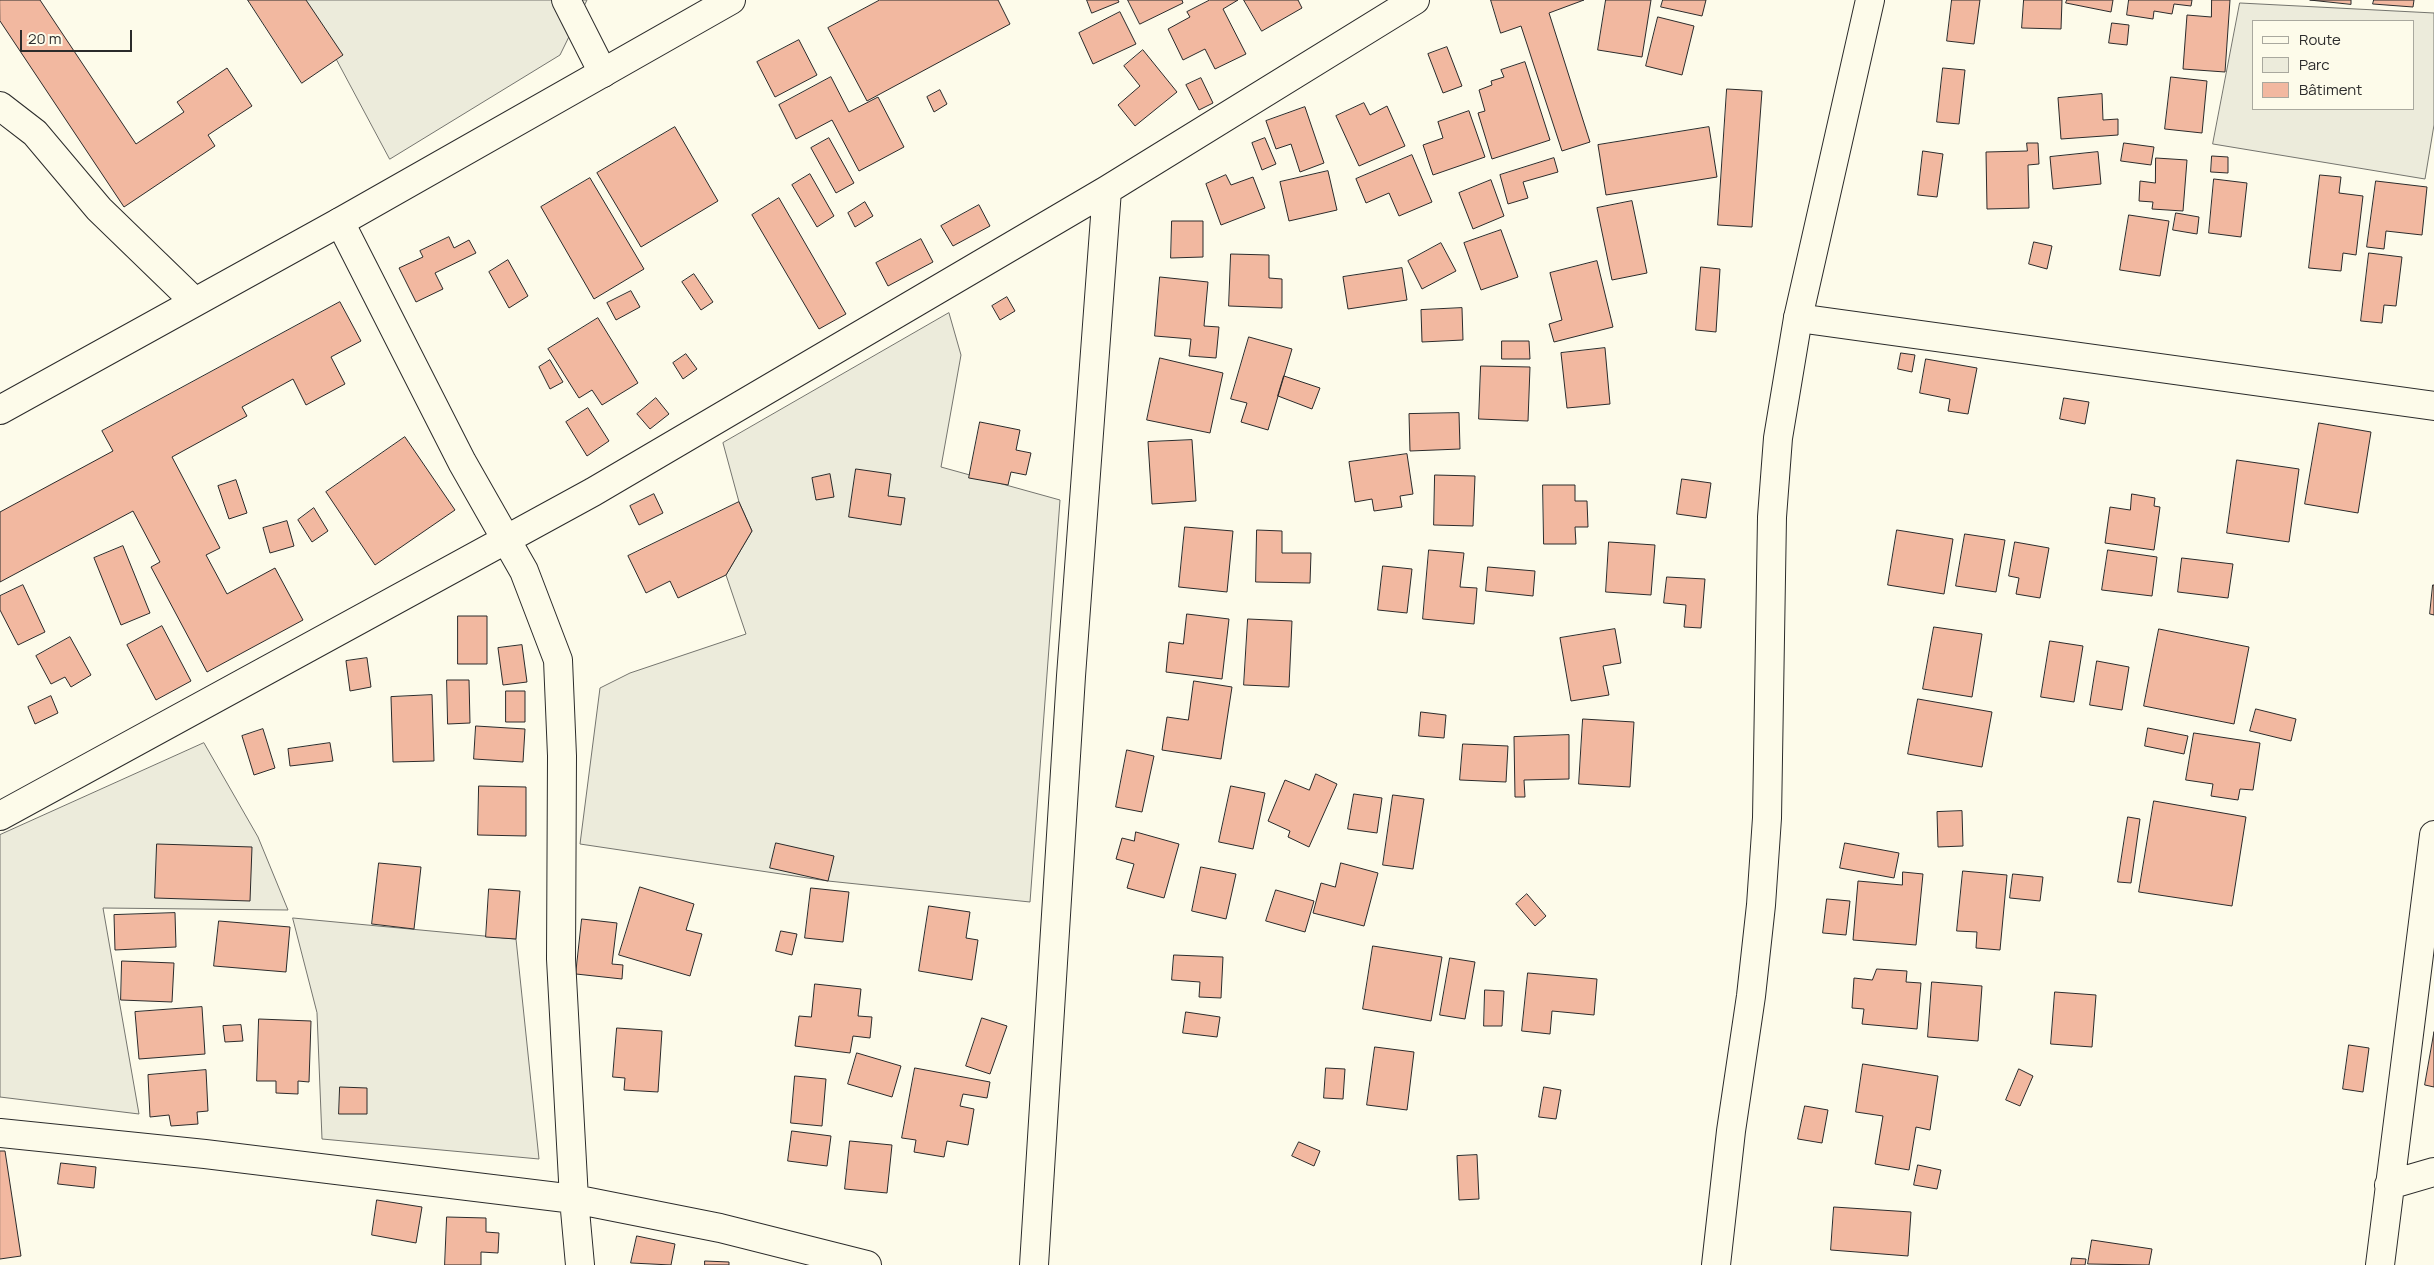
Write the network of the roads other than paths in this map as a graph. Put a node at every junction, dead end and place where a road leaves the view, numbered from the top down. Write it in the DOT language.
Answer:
graph roads {
  1 [pos="566,0"];
  2 [pos="730,0"];
  3 [pos="1415,0"];
  4 [pos="1870,0"];
  5 [pos="604,73"];
  6 [pos="0,106"];
  7 [pos="1108,190"];
  8 [pos="340,222"];
  9 [pos="194,302"];
  10 [pos="1798,318"];
  11 [pos="2434,406"];
  12 [pos="0,410"];
  13 [pos="506,541"];
  14 [pos="0,816"];
  15 [pos="2434,834"];
  16 [pos="0,1133"];
  17 [pos="2434,1172"];
  18 [pos="2389,1185"];
  19 [pos="574,1199"];
  20 [pos="580,1265"];
  21 [pos="867,1265"];
  22 [pos="1034,1265"];
  23 [pos="1716,1265"];
  24 [pos="2380,1265"];
  1 -- 5 [label="main road"];
  2 -- 5 [label="main road"];
  3 -- 7 [label="main road"];
  4 -- 10 [label="main road"];
  5 -- 8 [label="main road"];
  6 -- 9 [label="main road"];
  7 -- 13 [label="main road"];
  7 -- 22 [label="main road"];
  8 -- 9 [label="main road"];
  8 -- 13 [label="main road"];
  9 -- 12 [label="main road"];
  10 -- 11 [label="main road"];
  10 -- 23 [label="main road"];
  13 -- 14 [label="main road"];
  13 -- 19 [label="main road"];
  15 -- 18 [label="main road"];
  16 -- 19 [label="main road"];
  17 -- 18 [label="main road"];
  18 -- 24 [label="main road"];
  19 -- 20 [label="main road"];
  19 -- 21 [label="main road"];
}
